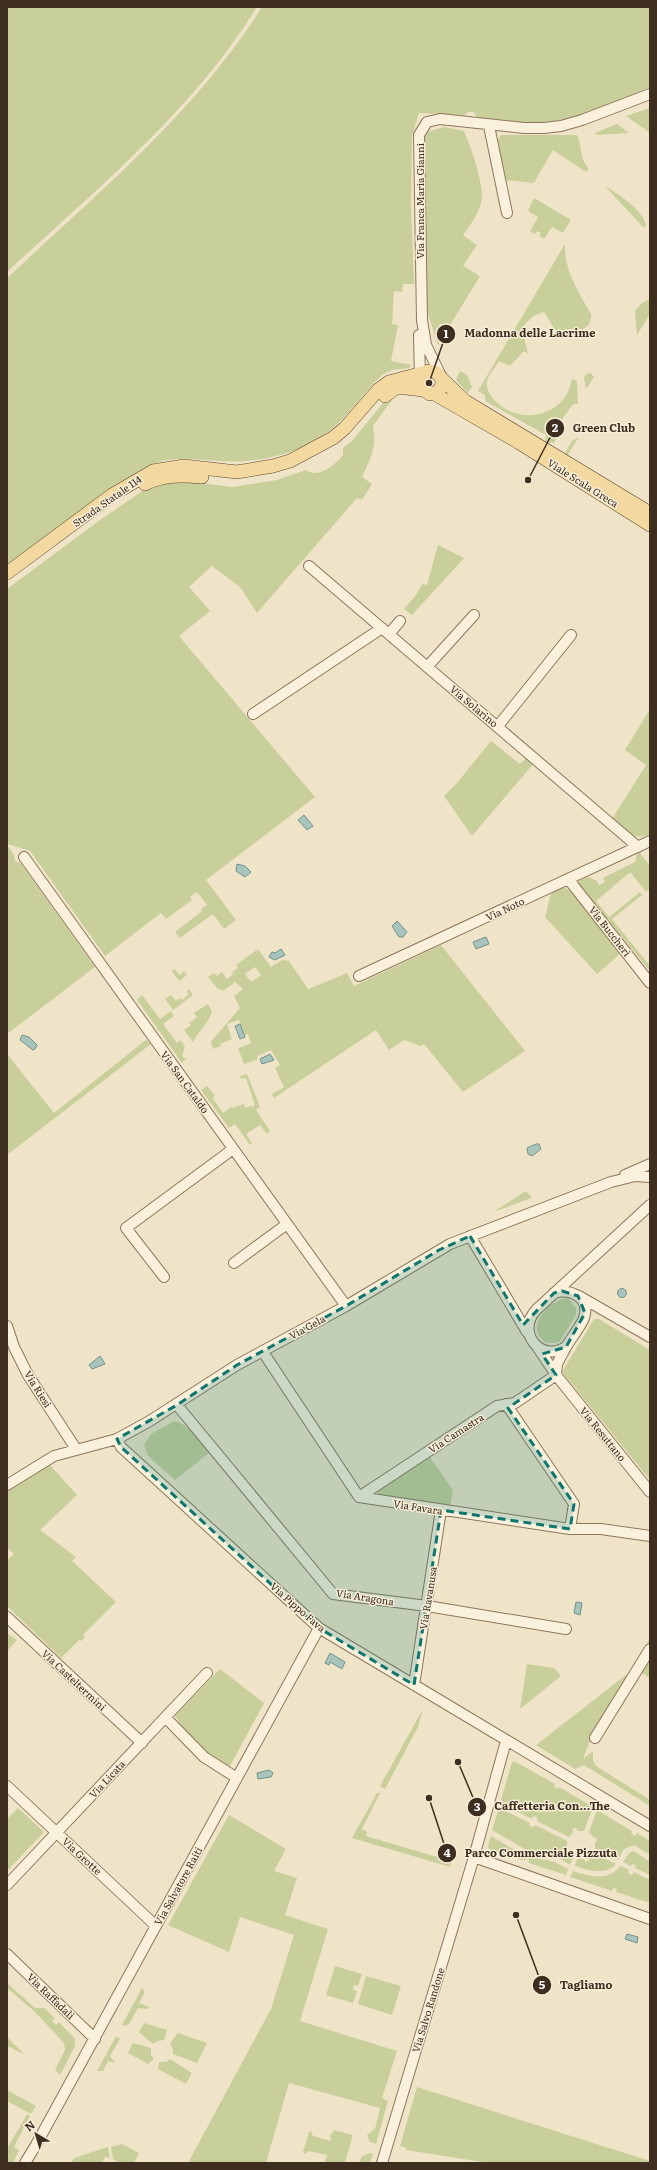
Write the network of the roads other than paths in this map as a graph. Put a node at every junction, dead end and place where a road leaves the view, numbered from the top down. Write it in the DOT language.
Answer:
graph roads {
  1 [pos="650,94"];
  2 [pos="489,126"];
  3 [pos="507,213"];
  4 [pos="422,320"];
  5 [pos="441,377"];
  6 [pos="425,381"];
  7 [pos="650,513"];
  8 [pos="650,525"];
  9 [pos="309,566"];
  10 [pos="7,573"];
  11 [pos="7,583"];
  12 [pos="474,615"];
  13 [pos="400,621"];
  14 [pos="385,631"];
  15 [pos="571,634"];
  16 [pos="427,667"];
  17 [pos="252,714"];
  18 [pos="498,726"];
  19 [pos="650,841"];
  20 [pos="638,847"];
  21 [pos="24,857"];
  22 [pos="569,880"];
  23 [pos="359,976"];
  24 [pos="650,982"];
  25 [pos="233,1149"];
  26 [pos="650,1164"];
  27 [pos="650,1177"];
  28 [pos="614,1181"];
  29 [pos="650,1205"];
  30 [pos="287,1224"];
  31 [pos="470,1236"];
  32 [pos="234,1264"];
  33 [pos="164,1277"];
  34 [pos="554,1293"];
  35 [pos="578,1296"];
  36 [pos="346,1306"];
  37 [pos="512,1306"];
  38 [pos="536,1310"];
  39 [pos="606,1311"];
  40 [pos="584,1318"];
  41 [pos="7,1326"];
  42 [pos="528,1332"];
  43 [pos="647,1335"];
  44 [pos="566,1347"];
  45 [pos="538,1348"];
  46 [pos="264,1352"];
  47 [pos="556,1375"];
  48 [pos="506,1404"];
  49 [pos="177,1405"];
  50 [pos="117,1439"];
  51 [pos="76,1449"];
  52 [pos="7,1485"];
  53 [pos="650,1492"];
  54 [pos="359,1498"];
  55 [pos="441,1510"];
  56 [pos="570,1529"];
  57 [pos="650,1536"];
  58 [pos="427,1606"];
  59 [pos="7,1617"];
  60 [pos="319,1628"];
  61 [pos="566,1629"];
  62 [pos="650,1649"];
  63 [pos="207,1673"];
  64 [pos="414,1685"];
  65 [pos="166,1718"];
  66 [pos="595,1738"];
  67 [pos="506,1741"];
  68 [pos="142,1743"];
  69 [pos="237,1778"];
  70 [pos="7,1786"];
  71 [pos="650,1826"];
  72 [pos="57,1832"];
  73 [pos="474,1858"];
  74 [pos="7,1885"];
  75 [pos="650,1919"];
  76 [pos="156,1926"];
  77 [pos="7,1954"];
  78 [pos="94,2039"];
  79 [pos="36,2145"];
  80 [pos="24,2163"];
  81 [pos="28,2163"];
  82 [pos="382,2163"];
  1 -- 2 [label="street, Via Franca Maria Gianni"];
  2 -- 3 [label="street"];
  2 -- 4 [label="street, Via Franca Maria Gianni"];
  4 -- 5 [label="street"];
  4 -- 6 [label="street"];
  5 -- 6 [label="main road"];
  5 -- 6 [label="main road"];
  5 -- 7 [label="main road, Viale Scala Greca"];
  6 -- 8 [label="main road, Viale Scala Greca"];
  6 -- 10 [label="main road, Strada Statale 114"];
  6 -- 11 [label="main road, Strada Statale 114"];
  9 -- 14 [label="street, Via Solarino"];
  12 -- 16 [label="street"];
  13 -- 14 [label="street"];
  14 -- 16 [label="street, Via Solarino"];
  14 -- 17 [label="street"];
  15 -- 18 [label="street"];
  16 -- 18 [label="street, Via Solarino"];
  18 -- 20 [label="street, Via Solarino"];
  19 -- 20 [label="street, Via Noto"];
  20 -- 22 [label="street, Via Noto"];
  21 -- 25 [label="street, Via San Cataldo"];
  22 -- 23 [label="street, Via Noto"];
  22 -- 24 [label="street, Via Buccheri"];
  25 -- 30 [label="street, Via San Cataldo"];
  25 -- 33 [label="street"];
  26 -- 28 [label="street"];
  27 -- 28 [label="street"];
  28 -- 31 [label="street, Via Gela"];
  29 -- 34 [label="street"];
  30 -- 32 [label="street"];
  30 -- 36 [label="street, Via San Cataldo"];
  31 -- 36 [label="street, Via Gela"];
  31 -- 37 [label="street"];
  34 -- 35 [label="street"];
  34 -- 38 [label="street"];
  35 -- 39 [label="street"];
  35 -- 40 [label="street"];
  36 -- 46 [label="street, Via Gela"];
  37 -- 38 [label="street"];
  37 -- 42 [label="street"];
  38 -- 42 [label="street"];
  39 -- 40 [label="street"];
  39 -- 43 [label="street"];
  40 -- 44 [label="street"];
  41 -- 51 [label="street, Via Riesi"];
  42 -- 45 [label="street"];
  44 -- 45 [label="street"];
  44 -- 47 [label="street"];
  45 -- 47 [label="street, Via Resuttano"];
  46 -- 49 [label="street, Via Gela"];
  46 -- 54 [label="street"];
  47 -- 48 [label="street, Via Camastra"];
  47 -- 53 [label="street, Via Resuttano"];
  48 -- 54 [label="street, Via Camastra"];
  48 -- 56 [label="street"];
  49 -- 50 [label="street, Via Gela"];
  49 -- 58 [label="street, Via Aragona"];
  50 -- 51 [label="street, Via Gela"];
  50 -- 60 [label="street, Via Pippo Fava"];
  51 -- 52 [label="street, Via Gela"];
  54 -- 55 [label="street, Via Favara"];
  55 -- 56 [label="street, Via Favara"];
  55 -- 58 [label="street, Via Ravanusa"];
  56 -- 57 [label="street, Via Favara"];
  58 -- 61 [label="street, Via Aragona"];
  58 -- 64 [label="street, Via Ravanusa"];
  59 -- 68 [label="street, Via Casteltermini"];
  60 -- 64 [label="street, Via Pippo Fava"];
  60 -- 69 [label="street, Via Salvatore Raiti"];
  62 -- 66 [label="street"];
  63 -- 65 [label="street, Via Licata"];
  64 -- 67 [label="street, Via Pippo Fava"];
  65 -- 68 [label="street, Via Licata"];
  65 -- 69 [label="street"];
  67 -- 71 [label="street, Via Pippo Fava"];
  67 -- 73 [label="street, Via Salvo Randone"];
  68 -- 72 [label="street, Via Licata"];
  69 -- 76 [label="street, Via Salvatore Raiti"];
  70 -- 72 [label="street, Via Grotte"];
  72 -- 74 [label="street, Via Licata"];
  72 -- 76 [label="street, Via Grotte"];
  73 -- 75 [label="street"];
  73 -- 82 [label="street, Via Salvo Randone"];
  76 -- 78 [label="street, Via Salvatore Raiti"];
  77 -- 78 [label="street, Via Raffadali"];
  78 -- 79 [label="street, Via Salvatore Raiti"];
  79 -- 80 [label="street"];
  79 -- 81 [label="street"];
}
